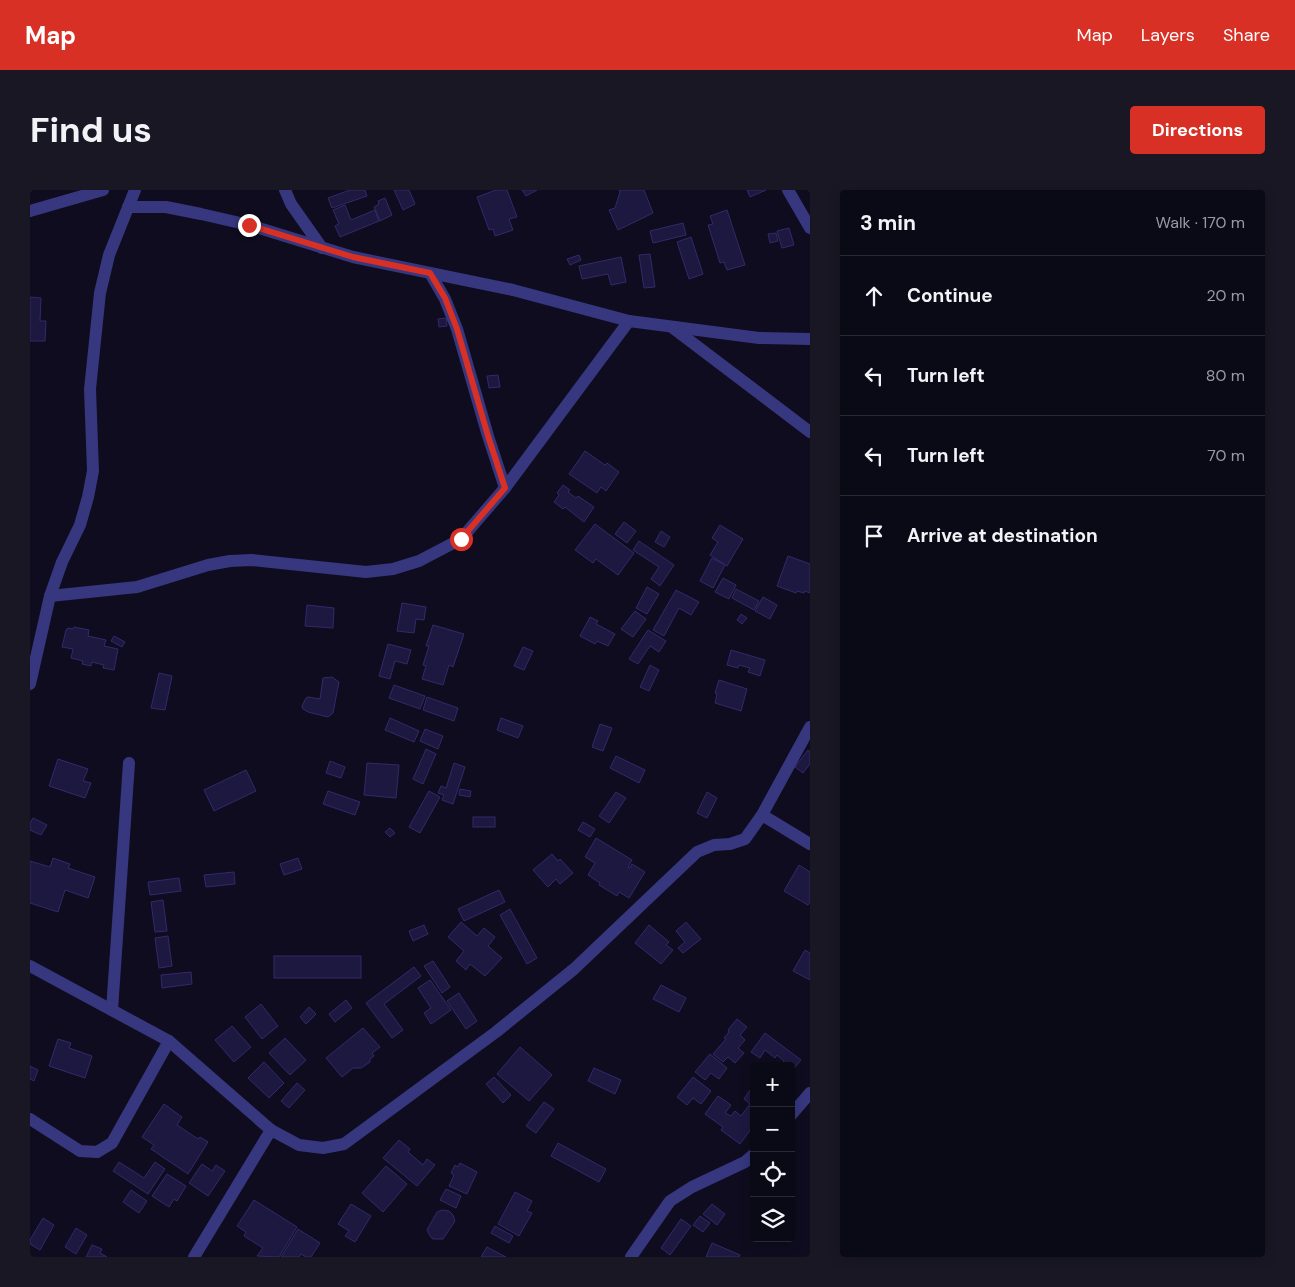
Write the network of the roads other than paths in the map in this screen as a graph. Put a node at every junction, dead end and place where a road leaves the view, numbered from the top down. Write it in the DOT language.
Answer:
graph roads {
  1 [pos="135,190"];
  2 [pos="285,190"];
  3 [pos="788,190"];
  4 [pos="99,191"];
  5 [pos="128,206"];
  6 [pos="30,211"];
  7 [pos="810,228"];
  8 [pos="322,248"];
  9 [pos="430,273"];
  10 [pos="628,321"];
  11 [pos="669,326"];
  12 [pos="810,339"];
  13 [pos="810,432"];
  14 [pos="505,488"];
  15 [pos="50,596"];
  16 [pos="30,684"];
  17 [pos="810,727"];
  18 [pos="129,763"];
  19 [pos="762,815"];
  20 [pos="810,844"];
  21 [pos="30,966"];
  22 [pos="112,1010"];
  23 [pos="169,1041"];
  24 [pos="810,1093"];
  25 [pos="795,1110"];
  26 [pos="30,1119"];
  27 [pos="271,1130"];
  28 [pos="750,1158"];
  29 [pos="194,1257"];
  30 [pos="631,1257"];
  1 -- 5 [label="street"];
  2 -- 8 [label="street"];
  3 -- 7 [label="street"];
  4 -- 6 [label="street"];
  5 -- 8 [label="street"];
  5 -- 15 [label="street"];
  8 -- 9 [label="street"];
  9 -- 10 [label="street"];
  9 -- 14 [label="street"];
  10 -- 11 [label="street"];
  10 -- 14 [label="street"];
  11 -- 12 [label="street"];
  11 -- 13 [label="street"];
  14 -- 15 [label="street"];
  15 -- 16 [label="street"];
  17 -- 19 [label="street"];
  18 -- 22 [label="street"];
  19 -- 20 [label="street"];
  19 -- 27 [label="street"];
  21 -- 22 [label="street"];
  22 -- 23 [label="street"];
  23 -- 26 [label="street"];
  23 -- 27 [label="street"];
  24 -- 25 [label="street"];
  27 -- 29 [label="street"];
  28 -- 30 [label="street"];
}
